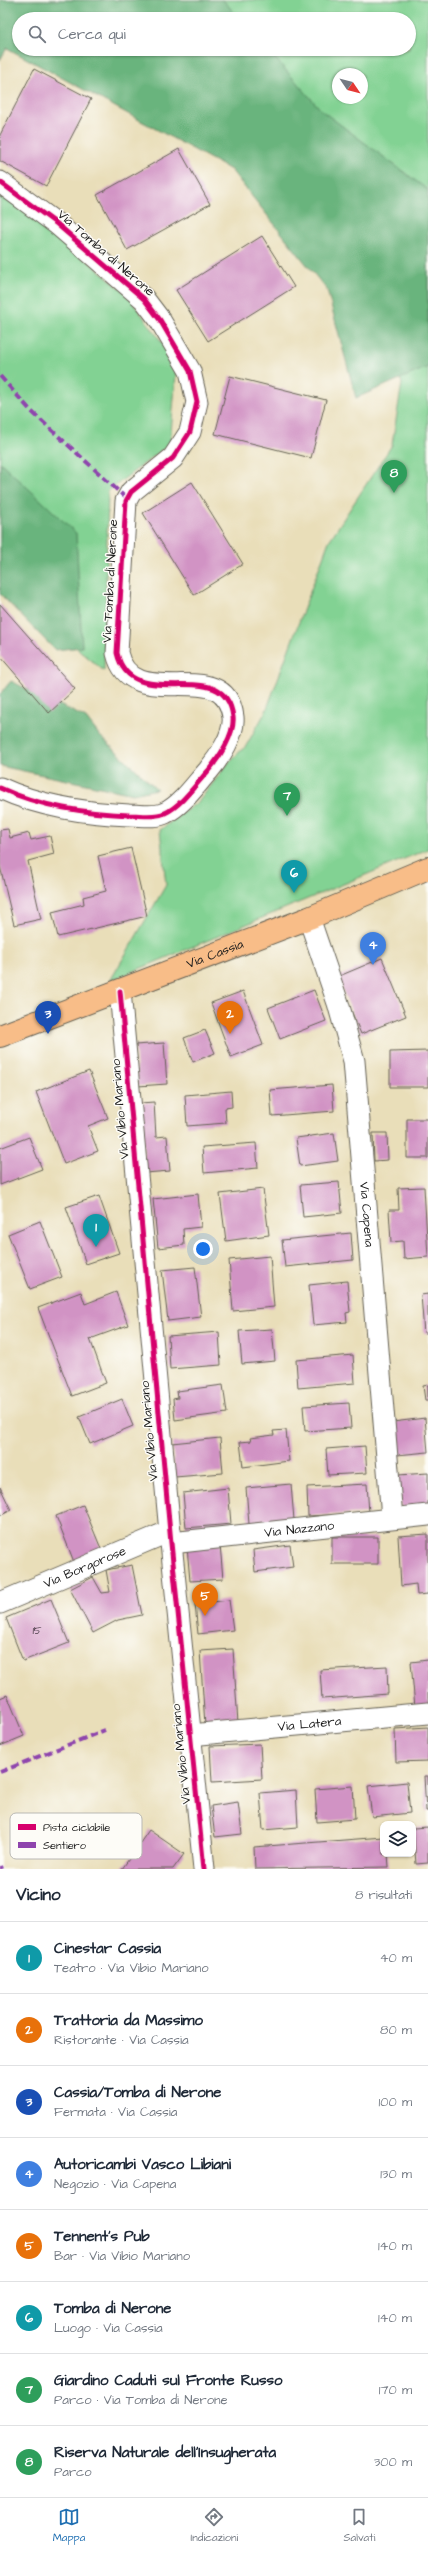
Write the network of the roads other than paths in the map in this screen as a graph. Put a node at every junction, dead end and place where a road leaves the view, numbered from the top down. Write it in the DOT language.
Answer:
graph roads {
  1 [pos="0,182"];
  2 [pos="0,788"];
  3 [pos="428,868"];
  4 [pos="309,918"];
  5 [pos="120,991"];
  6 [pos="0,1036"];
  7 [pos="428,1515"];
  8 [pos="392,1518"];
  9 [pos="170,1537"];
  10 [pos="0,1603"];
  11 [pos="428,1713"];
  12 [pos="190,1735"];
  13 [pos="204,1869"];
  1 -- 2 [label="street, Via Tomba di Nerone"];
  3 -- 4 [label="main road, Via Cassia"];
  4 -- 5 [label="main road, Via Cassia"];
  4 -- 8 [label="street, Via Capena"];
  5 -- 6 [label="main road, Via Cassia"];
  5 -- 9 [label="street, Via Vibio Mariano"];
  7 -- 8 [label="street, Via Nazzano"];
  8 -- 9 [label="street, Via Nazzano"];
  9 -- 10 [label="street, Via Borgorose"];
  9 -- 12 [label="street, Via Vibio Mariano"];
  11 -- 12 [label="street, Via Latera"];
  12 -- 13 [label="street, Via Vibio Mariano"];
}
